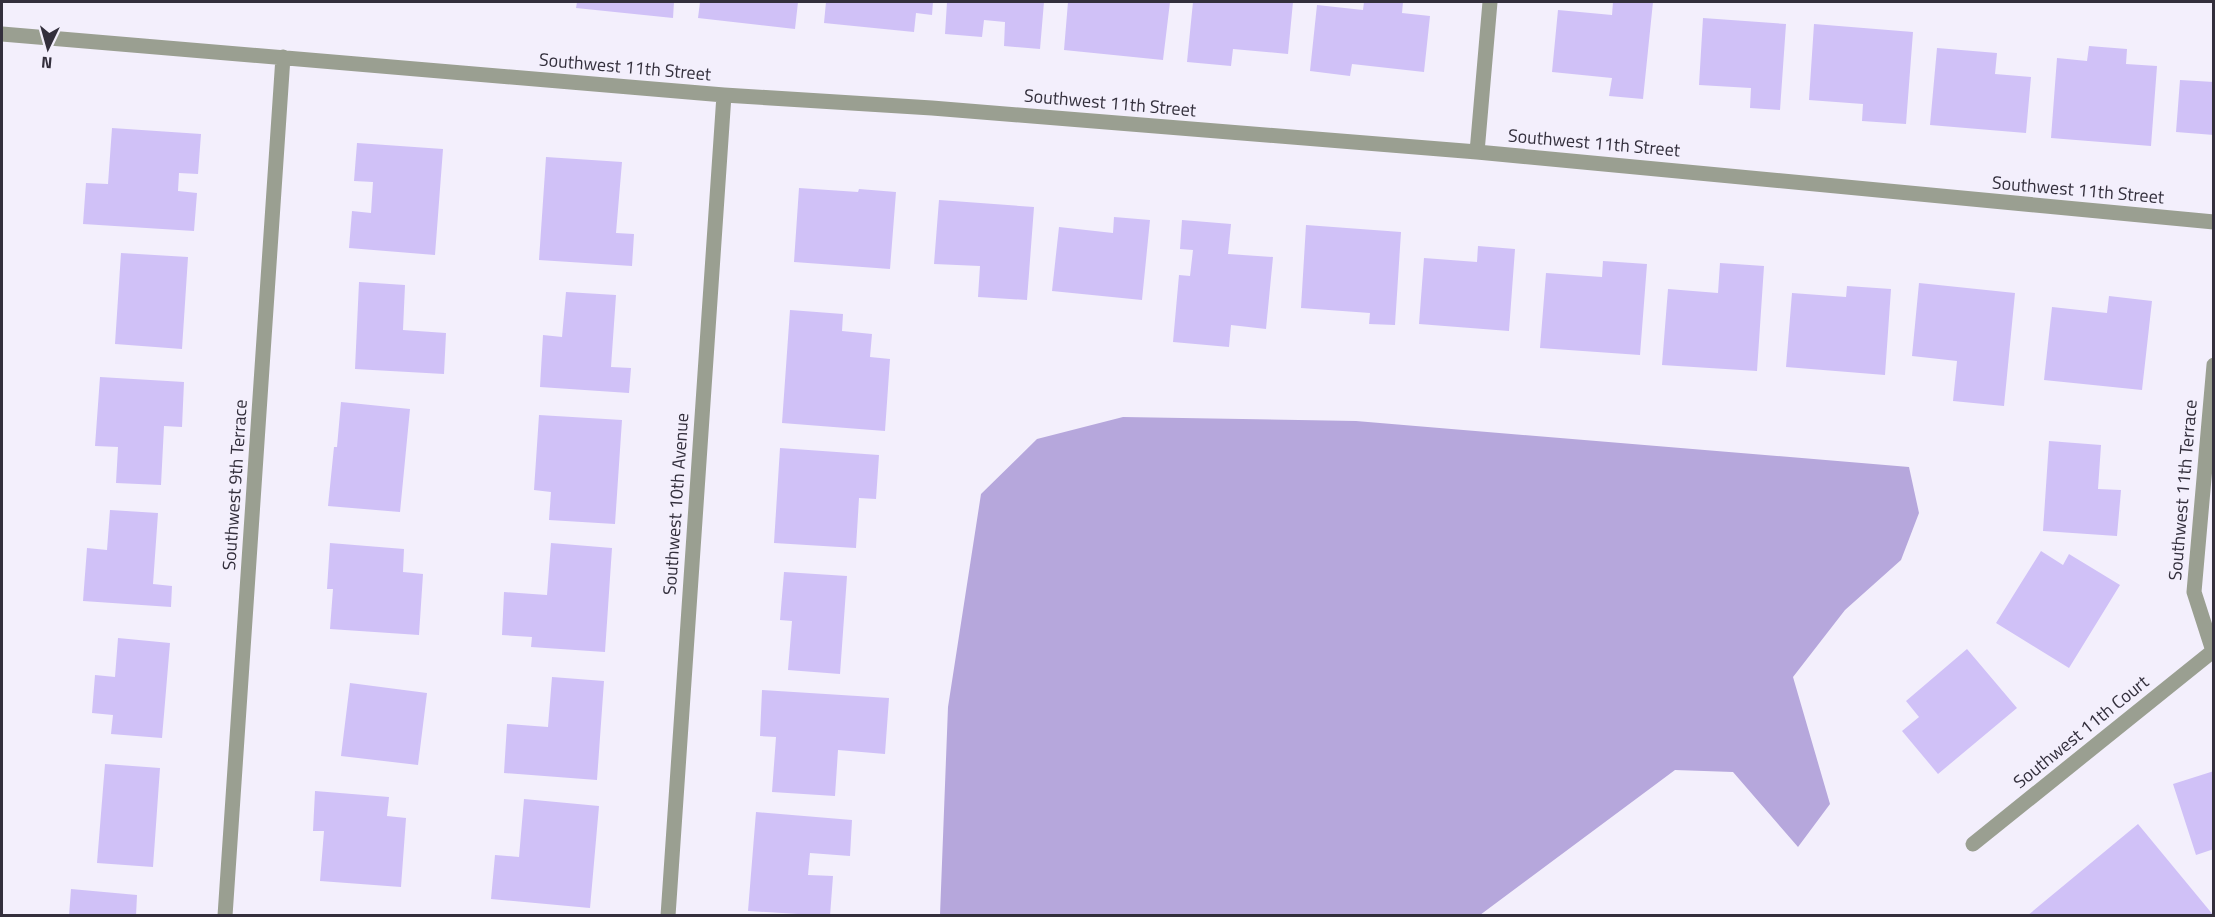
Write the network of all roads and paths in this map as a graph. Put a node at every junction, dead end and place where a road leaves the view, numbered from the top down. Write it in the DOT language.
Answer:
graph roads {
  1 [pos="1490,2"];
  2 [pos="2,34"];
  3 [pos="283,57"];
  4 [pos="724,95"];
  5 [pos="1477,152"];
  6 [pos="2214,222"];
  7 [pos="2214,365"];
  8 [pos="2213,652"];
  9 [pos="1973,844"];
  10 [pos="225,915"];
  11 [pos="668,915"];
  1 -- 5 [label="street"];
  2 -- 3 [label="street, Southwest 11th Street"];
  3 -- 4 [label="street, Southwest 11th Street"];
  3 -- 10 [label="street, Southwest 9th Terrace"];
  4 -- 5 [label="street, Southwest 11th Street"];
  4 -- 11 [label="street, Southwest 10th Avenue"];
  5 -- 6 [label="street, Southwest 11th Street"];
  7 -- 8 [label="street, Southwest 11th Terrace"];
  8 -- 9 [label="street, Southwest 11th Court"];
}
